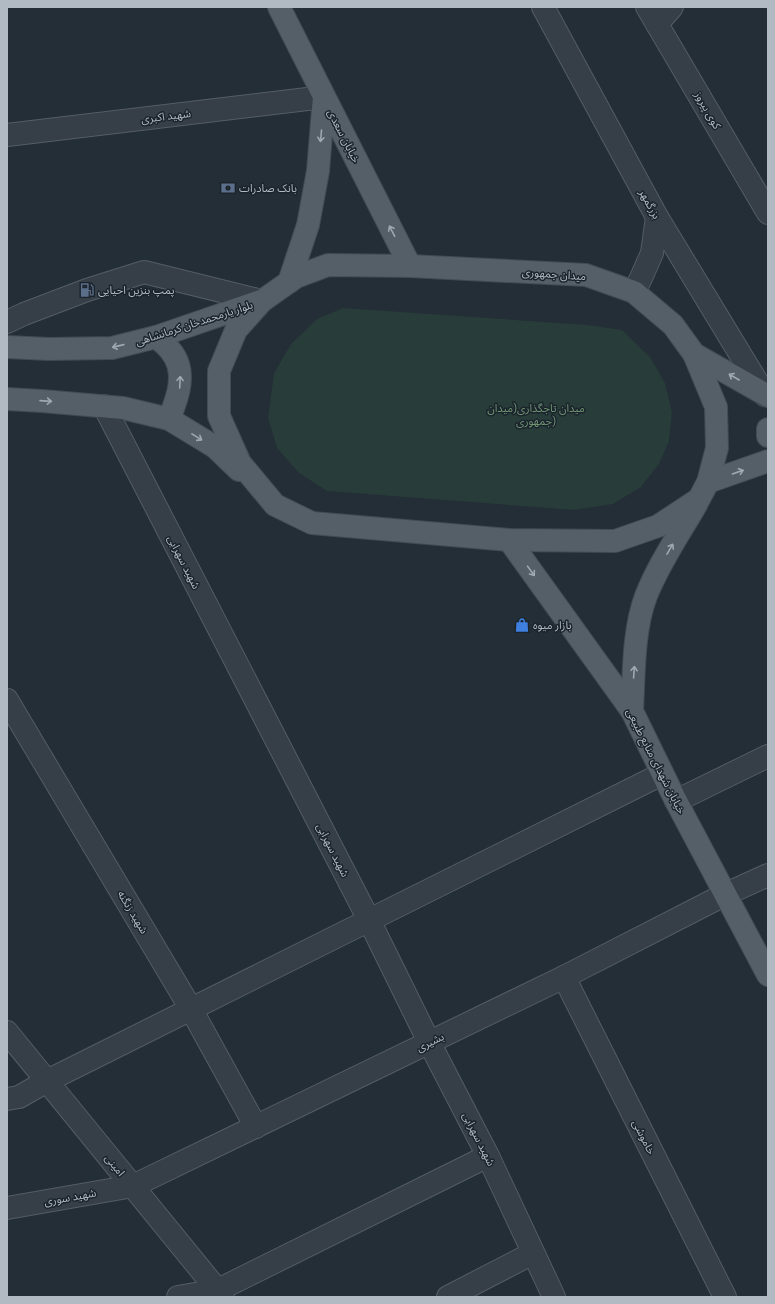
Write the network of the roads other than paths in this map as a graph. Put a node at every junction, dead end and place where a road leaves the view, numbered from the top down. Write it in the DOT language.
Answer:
graph roads {
  1 [pos="278,7"];
  2 [pos="543,7"];
  3 [pos="672,7"];
  4 [pos="652,15"];
  5 [pos="324,97"];
  6 [pos="7,135"];
  7 [pos="768,213"];
  8 [pos="657,217"];
  9 [pos="410,266"];
  10 [pos="289,282"];
  11 [pos="634,292"];
  12 [pos="262,301"];
  13 [pos="7,322"];
  14 [pos="156,337"];
  15 [pos="7,347"];
  16 [pos="694,354"];
  17 [pos="767,396"];
  18 [pos="7,400"];
  19 [pos="104,406"];
  20 [pos="169,419"];
  21 [pos="768,429"];
  22 [pos="768,436"];
  23 [pos="768,461"];
  24 [pos="704,490"];
  25 [pos="275,505"];
  26 [pos="509,540"];
  27 [pos="7,700"];
  28 [pos="632,711"];
  29 [pos="768,756"];
  30 [pos="662,774"];
  31 [pos="676,801"];
  32 [pos="768,875"];
  33 [pos="726,894"];
  34 [pos="369,920"];
  35 [pos="768,975"];
  36 [pos="564,977"];
  37 [pos="191,1009"];
  38 [pos="7,1032"];
  39 [pos="429,1042"];
  40 [pos="47,1081"];
  41 [pos="7,1099"];
  42 [pos="256,1127"];
  43 [pos="488,1156"];
  44 [pos="133,1186"];
  45 [pos="7,1208"];
  46 [pos="533,1253"];
  47 [pos="221,1294"];
  48 [pos="178,1297"];
  49 [pos="448,1297"];
  50 [pos="554,1297"];
  51 [pos="725,1297"];
  1 -- 5 [label="main road, خیابان سعدی"];
  2 -- 8 [label="street, بزرگمهر"];
  3 -- 4 [label="street"];
  4 -- 7 [label="street, کوی پیروز"];
  5 -- 6 [label="street, شهید اکبری"];
  9 -- 5 [label="main road, خیابان سعدی, one-way"];
  5 -- 10 [label="main road, one-way"];
  8 -- 11 [label="street"];
  8 -- 17 [label="street, بزرگمهر"];
  9 -- 10 [label="main road, میدان جمهوری"];
  9 -- 11 [label="main road, میدان جمهوری"];
  10 -- 12 [label="main road, میدان جمهوری"];
  11 -- 16 [label="main road, میدان جمهوری"];
  12 -- 13 [label="street"];
  12 -- 14 [label="main road, بلوار یارمحمدخان کرمانشاهی"];
  12 -- 25 [label="main road, میدان جمهوری"];
  14 -- 15 [label="main road, بلوار یارمحمدخان کرمانشاهی, one-way"];
  20 -- 14 [label="main road, one-way"];
  17 -- 16 [label="main road, one-way"];
  16 -- 24 [label="main road, میدان جمهوری"];
  18 -- 19 [label="main road, one-way"];
  19 -- 20 [label="main road"];
  19 -- 34 [label="street, شهید سهرابی"];
  20 -- 25 [label="main road, one-way"];
  21 -- 22 [label="main road"];
  24 -- 23 [label="main road, one-way"];
  24 -- 26 [label="main road, میدان جمهوری"];
  28 -- 24 [label="main road, one-way"];
  25 -- 26 [label="main road, میدان جمهوری"];
  26 -- 28 [label="main road, خیابان شهدای منابع طبیعی, one-way"];
  27 -- 37 [label="street, شهید زنگنه"];
  28 -- 30 [label="main road, خیابان شهدای منابع طبیعی"];
  29 -- 31 [label="street"];
  30 -- 31 [label="main road, خیابان شهدای منابع طبیعی"];
  30 -- 34 [label="street"];
  31 -- 33 [label="main road, خیابان شهدای منابع طبیعی"];
  32 -- 33 [label="street, بشیری"];
  33 -- 35 [label="main road, خیابان شهدای منابع طبیعی"];
  33 -- 36 [label="street, بشیری"];
  34 -- 37 [label="street"];
  34 -- 39 [label="street, شهید سهرابی"];
  36 -- 39 [label="street, بشیری"];
  36 -- 51 [label="street, خاموشی"];
  37 -- 40 [label="street"];
  37 -- 42 [label="street, شهید زنگنه"];
  38 -- 40 [label="street, امینی"];
  39 -- 42 [label="street, بشیری"];
  39 -- 43 [label="street, شهید سهرابی"];
  40 -- 41 [label="street"];
  40 -- 44 [label="street, امینی"];
  42 -- 44 [label="street, بشیری"];
  43 -- 46 [label="street, شهید سهرابی"];
  43 -- 47 [label="street"];
  44 -- 45 [label="street, شهید سوری"];
  44 -- 47 [label="street, امینی"];
  46 -- 49 [label="street"];
  46 -- 50 [label="street, شهید سهرابی"];
  47 -- 48 [label="street"];
}
